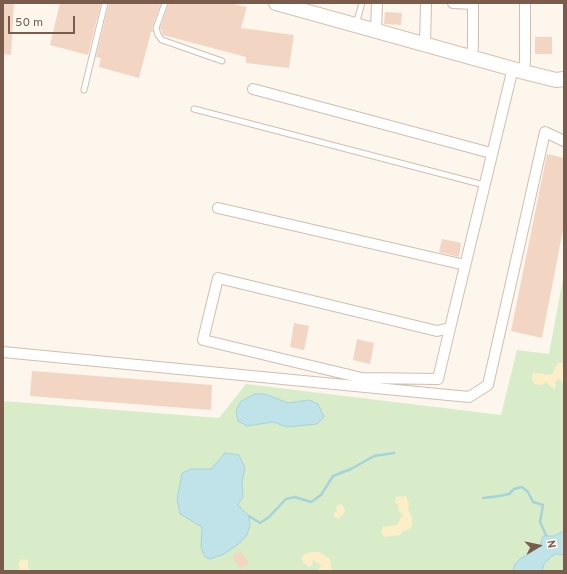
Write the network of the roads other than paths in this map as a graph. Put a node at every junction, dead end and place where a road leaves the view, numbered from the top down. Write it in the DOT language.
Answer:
graph roads {
  1 [pos="105,3"];
  2 [pos="165,3"];
  3 [pos="279,3"];
  4 [pos="362,3"];
  5 [pos="377,3"];
  6 [pos="426,3"];
  7 [pos="453,3"];
  8 [pos="525,3"];
  9 [pos="473,4"];
  10 [pos="356,25"];
  11 [pos="376,31"];
  12 [pos="425,44"];
  13 [pos="472,57"];
  14 [pos="222,61"];
  15 [pos="518,70"];
  16 [pos="564,79"];
  17 [pos="84,90"];
  18 [pos="253,90"];
  19 [pos="194,109"];
  20 [pos="564,141"];
  21 [pos="491,153"];
  22 [pos="484,185"];
  23 [pos="218,208"];
  24 [pos="465,265"];
  25 [pos="450,328"];
  26 [pos="3,352"];
  1 -- 17 [label="lane"];
  2 -- 14 [label="lane"];
  3 -- 10 [label="main road"];
  4 -- 10 [label="lane"];
  5 -- 11 [label="street"];
  6 -- 12 [label="street"];
  7 -- 9 [label="street"];
  8 -- 15 [label="street"];
  9 -- 13 [label="street"];
  10 -- 11 [label="main road"];
  11 -- 12 [label="main road"];
  12 -- 13 [label="main road"];
  13 -- 15 [label="main road"];
  15 -- 16 [label="main road"];
  15 -- 21 [label="street"];
  18 -- 21 [label="street"];
  19 -- 22 [label="lane"];
  20 -- 26 [label="street"];
  21 -- 22 [label="street"];
  22 -- 24 [label="street"];
  23 -- 24 [label="street"];
  24 -- 25 [label="street"];
  25 -- 25 [label="street"];
}
